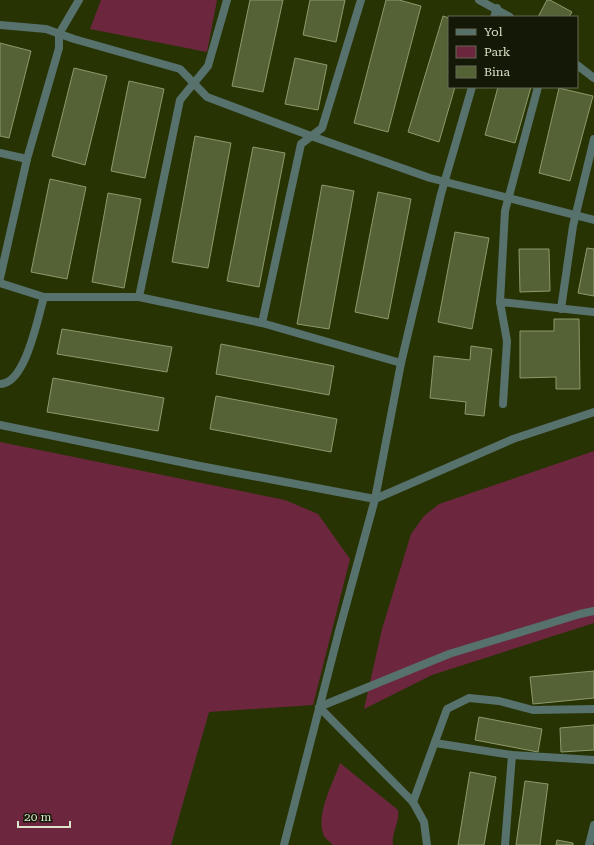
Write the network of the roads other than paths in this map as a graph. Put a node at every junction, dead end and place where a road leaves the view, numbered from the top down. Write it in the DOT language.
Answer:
graph roads {
  1 [pos="79,0"];
  2 [pos="227,0"];
  3 [pos="361,0"];
  4 [pos="479,0"];
  5 [pos="497,8"];
  6 [pos="494,16"];
  7 [pos="509,16"];
  8 [pos="0,24"];
  9 [pos="59,34"];
  10 [pos="578,66"];
  11 [pos="594,78"];
  12 [pos="194,83"];
  13 [pos="472,88"];
  14 [pos="538,88"];
  15 [pos="311,136"];
  16 [pos="594,139"];
  17 [pos="0,152"];
  18 [pos="27,159"];
  19 [pos="444,182"];
  20 [pos="508,199"];
  21 [pos="576,216"];
  22 [pos="594,220"];
  23 [pos="0,278"];
  24 [pos="0,283"];
  25 [pos="44,297"];
  26 [pos="139,297"];
  27 [pos="500,302"];
  28 [pos="561,309"];
  29 [pos="594,312"];
  30 [pos="262,323"];
  31 [pos="402,363"];
  32 [pos="0,384"];
  33 [pos="503,404"];
  34 [pos="594,412"];
  35 [pos="0,425"];
  36 [pos="375,499"];
  37 [pos="594,611"];
  38 [pos="319,707"];
  39 [pos="594,709"];
  40 [pos="434,743"];
  41 [pos="512,755"];
  42 [pos="594,760"];
  43 [pos="413,802"];
  44 [pos="594,825"];
  45 [pos="284,845"];
  46 [pos="428,845"];
  47 [pos="505,845"];
  48 [pos="589,845"];
  1 -- 9 [label="street"];
  2 -- 12 [label="street"];
  3 -- 15 [label="street"];
  4 -- 5 [label="street"];
  5 -- 6 [label="street"];
  5 -- 7 [label="street"];
  8 -- 9 [label="street"];
  9 -- 12 [label="street"];
  9 -- 18 [label="street"];
  10 -- 11 [label="street"];
  12 -- 15 [label="street"];
  12 -- 26 [label="street"];
  13 -- 19 [label="street"];
  14 -- 20 [label="street"];
  15 -- 19 [label="street"];
  15 -- 30 [label="street"];
  16 -- 21 [label="street"];
  17 -- 18 [label="street"];
  18 -- 23 [label="street"];
  19 -- 20 [label="street"];
  19 -- 31 [label="street"];
  20 -- 21 [label="street"];
  20 -- 27 [label="street"];
  21 -- 22 [label="street"];
  21 -- 28 [label="street"];
  24 -- 25 [label="street"];
  25 -- 26 [label="street"];
  25 -- 32 [label="street"];
  26 -- 30 [label="street"];
  27 -- 28 [label="street"];
  27 -- 33 [label="street"];
  28 -- 29 [label="street"];
  30 -- 31 [label="street"];
  31 -- 36 [label="street"];
  34 -- 36 [label="street"];
  35 -- 36 [label="street"];
  36 -- 38 [label="street"];
  37 -- 38 [label="street"];
  38 -- 43 [label="street"];
  38 -- 45 [label="street"];
  39 -- 40 [label="street"];
  40 -- 41 [label="street"];
  40 -- 43 [label="street"];
  41 -- 42 [label="street"];
  41 -- 47 [label="street"];
  43 -- 46 [label="street"];
  44 -- 48 [label="street"];
}
